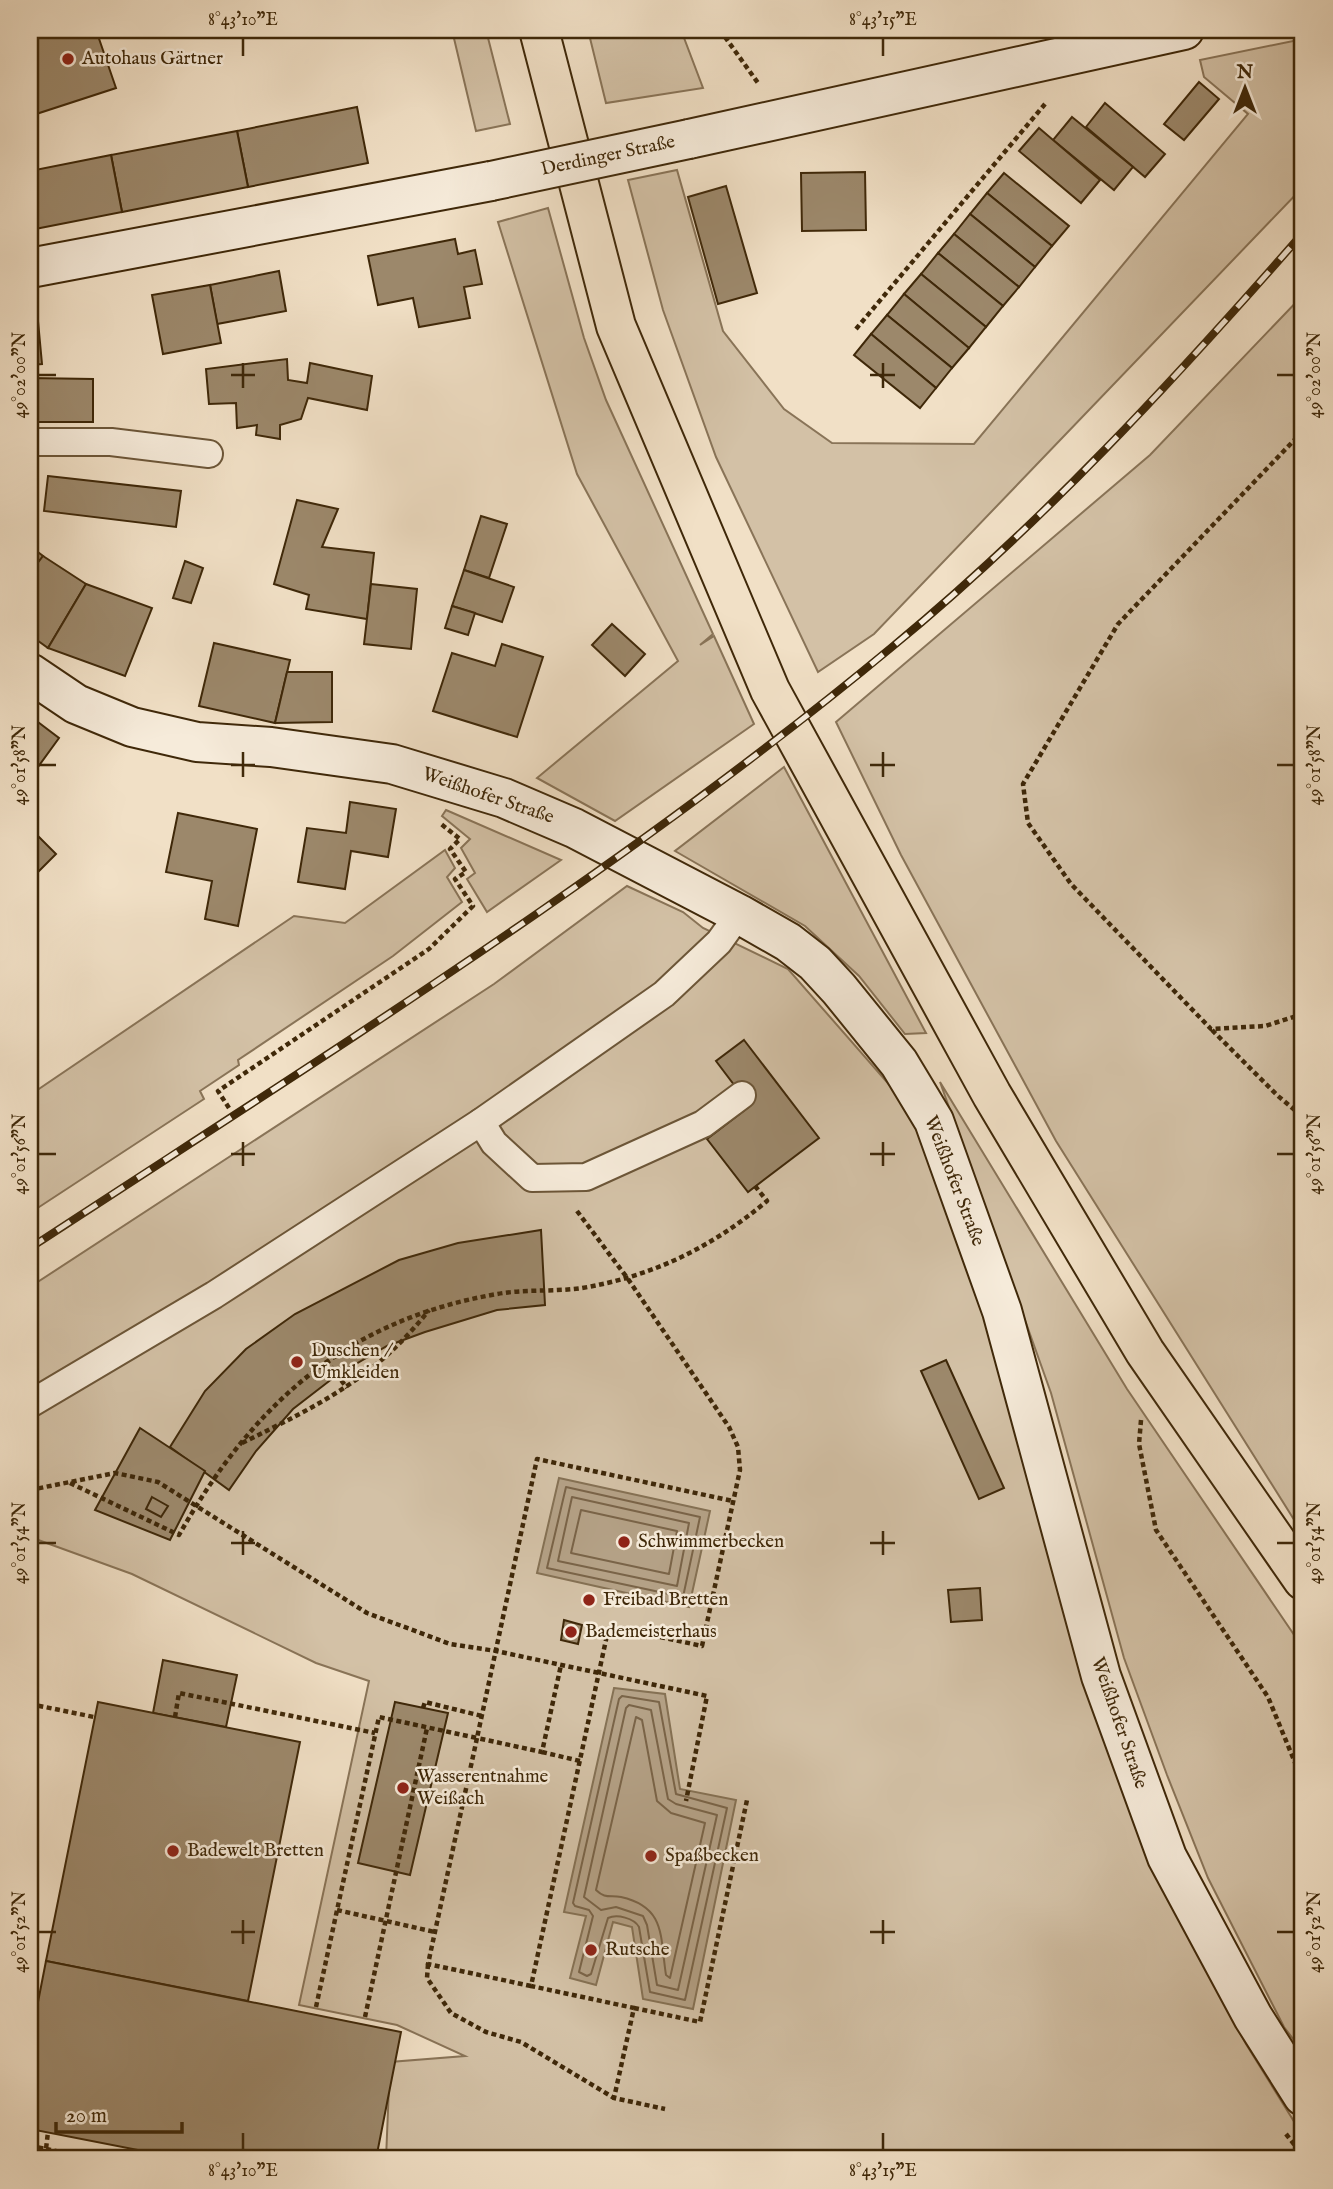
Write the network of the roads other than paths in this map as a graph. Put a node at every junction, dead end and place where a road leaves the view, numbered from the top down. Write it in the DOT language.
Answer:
graph roads {
  1 [pos="539,30"];
  2 [pos="1184,30"];
  3 [pos="30,268"];
  4 [pos="30,442"];
  5 [pos="209,454"];
  6 [pos="30,673"];
  7 [pos="739,914"];
  8 [pos="741,1095"];
  9 [pos="481,1122"];
  10 [pos="30,1404"];
  11 [pos="1303,1580"];
  12 [pos="1303,2096"];
  1 -- 11 [label="main road"];
  2 -- 3 [label="main road, Derdinger Straße, bridge"];
  4 -- 5 [label="lane"];
  6 -- 7 [label="main road, Weißhofer Straße"];
  7 -- 9 [label="lane"];
  7 -- 12 [label="main road, Weißhofer Straße"];
  8 -- 9 [label="lane"];
  9 -- 10 [label="lane"];
}
